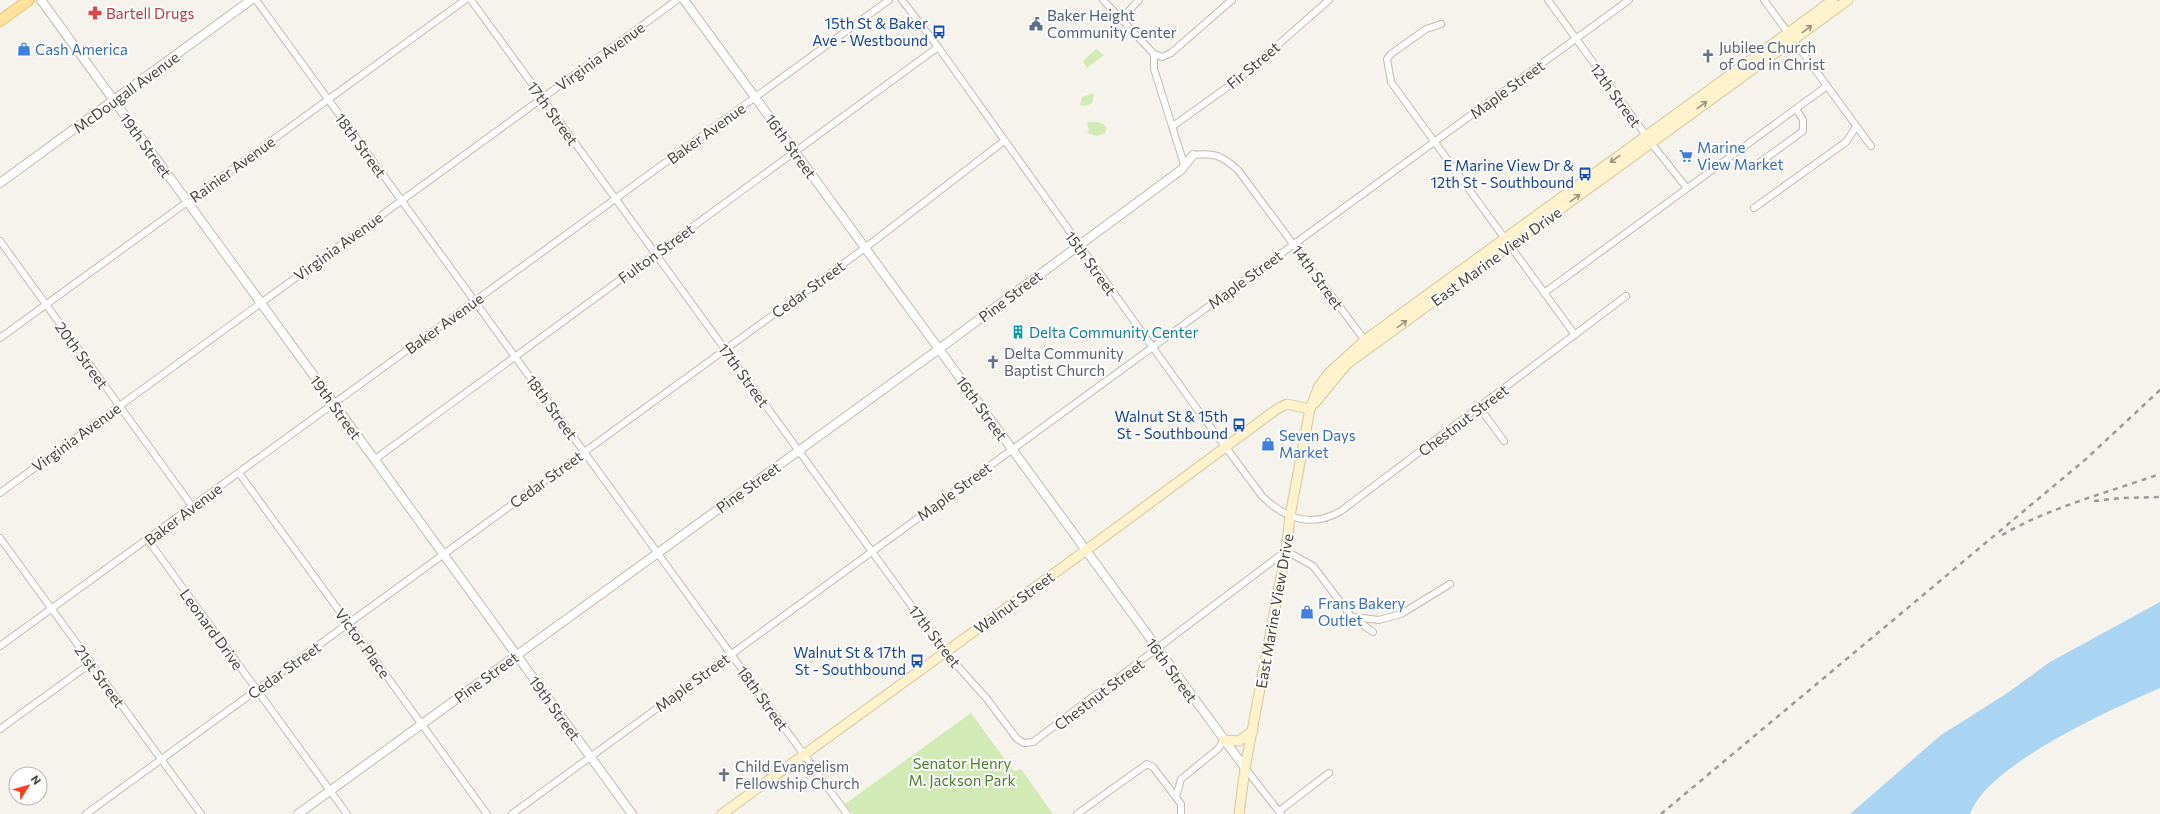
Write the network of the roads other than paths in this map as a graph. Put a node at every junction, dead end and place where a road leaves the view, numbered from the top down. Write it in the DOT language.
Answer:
graph roads {
  1 [pos="29,0"];
  2 [pos="40,0"];
  3 [pos="251,0"];
  4 [pos="256,0"];
  5 [pos="465,0"];
  6 [pos="472,0"];
  7 [pos="677,0"];
  8 [pos="684,0"];
  9 [pos="889,0"];
  10 [pos="902,0"];
  11 [pos="1104,0"];
  12 [pos="1139,0"];
  13 [pos="1232,0"];
  14 [pos="1330,0"];
  15 [pos="1548,0"];
  16 [pos="1629,0"];
  17 [pos="1764,0"];
  18 [pos="1833,0"];
  19 [pos="1848,0"];
  20 [pos="1122,19"];
  21 [pos="0,21"];
  22 [pos="1441,24"];
  23 [pos="1791,36"];
  24 [pos="1576,39"];
  25 [pos="938,47"];
  26 [pos="1154,54"];
  27 [pos="1827,86"];
  28 [pos="755,97"];
  29 [pos="542,98"];
  30 [pos="328,99"];
  31 [pos="114,100"];
  32 [pos="1796,109"];
  33 [pos="1173,126"];
  34 [pos="1856,127"];
  35 [pos="1649,139"];
  36 [pos="1004,141"];
  37 [pos="1434,141"];
  38 [pos="1871,146"];
  39 [pos="794,152"];
  40 [pos="1193,155"];
  41 [pos="1759,163"];
  42 [pos="1184,164"];
  43 [pos="0,183"];
  44 [pos="1686,188"];
  45 [pos="616,199"];
  46 [pos="401,200"];
  47 [pos="187,202"];
  48 [pos="1754,208"];
  49 [pos="0,242"];
  50 [pos="1507,243"];
  51 [pos="1294,244"];
  52 [pos="1079,245"];
  53 [pos="865,248"];
  54 [pos="655,253"];
  55 [pos="1544,293"];
  56 [pos="1626,296"];
  57 [pos="475,301"];
  58 [pos="261,303"];
  59 [pos="46,305"];
  60 [pos="1575,335"];
  61 [pos="0,338"];
  62 [pos="1367,343"];
  63 [pos="1152,347"];
  64 [pos="725,349"];
  65 [pos="939,349"];
  66 [pos="514,356"];
  67 [pos="334,404"];
  68 [pos="119,406"];
  69 [pos="1479,407"];
  70 [pos="1310,409"];
  71 [pos="1504,441"];
  72 [pos="1226,446"];
  73 [pos="1012,449"];
  74 [pos="798,450"];
  75 [pos="584,451"];
  76 [pos="374,460"];
  77 [pos="239,473"];
  78 [pos="0,493"];
  79 [pos="192,506"];
  80 [pos="1290,516"];
  81 [pos="0,538"];
  82 [pos="148,540"];
  83 [pos="1086,550"];
  84 [pos="871,551"];
  85 [pos="1286,551"];
  86 [pos="658,553"];
  87 [pos="443,554"];
  88 [pos="1450,584"];
  89 [pos="52,609"];
  90 [pos="1351,616"];
  91 [pos="348,623"];
  92 [pos="1373,632"];
  93 [pos="0,646"];
  94 [pos="1157,649"];
  95 [pos="945,652"];
  96 [pos="731,653"];
  97 [pos="516,655"];
  98 [pos="91,663"];
  99 [pos="257,690"];
  100 [pos="421,724"];
  101 [pos="0,729"];
  102 [pos="1253,731"];
  103 [pos="1224,740"];
  104 [pos="1024,743"];
  105 [pos="804,754"];
  106 [pos="590,756"];
  107 [pos="161,759"];
  108 [pos="1245,768"];
  109 [pos="1329,773"];
  110 [pos="330,791"];
  111 [pos="1176,797"];
  112 [pos="1280,812"];
  113 [pos="86,814"];
  114 [pos="201,814"];
  115 [pos="298,814"];
  116 [pos="347,814"];
  117 [pos="487,814"];
  118 [pos="512,814"];
  119 [pos="632,814"];
  120 [pos="722,814"];
  121 [pos="847,814"];
  122 [pos="1077,814"];
  123 [pos="1181,814"];
  124 [pos="1239,814"];
  1 -- 21 [label="main road"];
  2 -- 31 [label="street, 19th Street"];
  3 -- 31 [label="street, McDougall Avenue"];
  4 -- 30 [label="street, 18th Street"];
  5 -- 30 [label="street, Rainier Avenue"];
  6 -- 29 [label="street, 17th Street"];
  7 -- 29 [label="street, Virginia Avenue"];
  8 -- 28 [label="street, 16th Street"];
  9 -- 28 [label="street, Baker Avenue"];
  10 -- 25 [label="street, 15th Street"];
  11 -- 20 [label="street"];
  12 -- 20 [label="street"];
  13 -- 26 [label="street"];
  14 -- 33 [label="street, Fir Street"];
  15 -- 24 [label="street, 12th Street"];
  16 -- 24 [label="street, Maple Street"];
  17 -- 23 [label="street"];
  18 -- 23 [label="main road, East Marine View Drive"];
  23 -- 19 [label="main road, East Marine View Drive, one-way"];
  20 -- 26 [label="street"];
  22 -- 37 [label="street"];
  23 -- 27 [label="street"];
  23 -- 35 [label="main road, East Marine View Drive"];
  24 -- 35 [label="street, 12th Street"];
  24 -- 37 [label="street, Maple Street"];
  25 -- 36 [label="street, 15th Street"];
  25 -- 39 [label="street, Fulton Street"];
  26 -- 33 [label="street"];
  27 -- 32 [label="street"];
  27 -- 34 [label="street"];
  28 -- 39 [label="street, 16th Street"];
  28 -- 45 [label="street, Baker Avenue"];
  29 -- 45 [label="street, 17th Street"];
  29 -- 46 [label="street, Virginia Avenue"];
  30 -- 46 [label="street, 18th Street"];
  30 -- 47 [label="street, Rainier Avenue"];
  31 -- 43 [label="street, McDougall Avenue"];
  31 -- 47 [label="street, 19th Street"];
  32 -- 41 [label="street"];
  32 -- 44 [label="street"];
  33 -- 42 [label="street"];
  34 -- 38 [label="street"];
  34 -- 48 [label="street"];
  35 -- 44 [label="street, 12th Street"];
  35 -- 50 [label="main road, East Marine View Drive"];
  36 -- 52 [label="street, 15th Street"];
  36 -- 53 [label="street, Cedar Street"];
  37 -- 50 [label="street"];
  37 -- 51 [label="street, Maple Street"];
  39 -- 53 [label="street, 16th Street"];
  39 -- 54 [label="street, Fulton Street"];
  40 -- 42 [label="street, Pine Street"];
  40 -- 51 [label="street, 14th Street"];
  42 -- 52 [label="street, Pine Street"];
  44 -- 55 [label="street"];
  45 -- 54 [label="street, 17th Street"];
  45 -- 57 [label="street, Baker Avenue"];
  46 -- 57 [label="street, 18th Street"];
  46 -- 58 [label="street, Virginia Avenue"];
  47 -- 58 [label="street, 19th Street"];
  47 -- 59 [label="street, Rainier Avenue"];
  49 -- 59 [label="street, 20th Street"];
  50 -- 55 [label="street"];
  50 -- 62 [label="main road, East Marine View Drive"];
  51 -- 62 [label="street, 14th Street"];
  51 -- 63 [label="street, Maple Street"];
  52 -- 63 [label="street, 15th Street"];
  52 -- 65 [label="street, Pine Street"];
  53 -- 64 [label="street, Cedar Street"];
  53 -- 65 [label="street, 16th Street"];
  54 -- 64 [label="street, 17th Street"];
  54 -- 66 [label="street, Fulton Street"];
  55 -- 60 [label="street"];
  56 -- 60 [label="street, Chestnut Street"];
  57 -- 66 [label="street, 18th Street"];
  57 -- 67 [label="street, Baker Avenue"];
  58 -- 67 [label="street, 19th Street"];
  58 -- 68 [label="street, Virginia Avenue"];
  59 -- 61 [label="street, Rainier Avenue"];
  59 -- 68 [label="street, 20th Street"];
  60 -- 69 [label="street, Chestnut Street"];
  62 -- 70 [label="main road, East Marine View Drive"];
  63 -- 72 [label="street, 15th Street"];
  63 -- 73 [label="street, Maple Street"];
  64 -- 74 [label="street, 17th Street"];
  64 -- 75 [label="street, Cedar Street"];
  65 -- 73 [label="street, 16th Street"];
  65 -- 74 [label="street, Pine Street"];
  66 -- 75 [label="street, 18th Street"];
  66 -- 76 [label="street, Fulton Street"];
  67 -- 76 [label="street, 19th Street"];
  67 -- 77 [label="street, Baker Avenue"];
  68 -- 78 [label="street, Virginia Avenue"];
  68 -- 79 [label="street, 20th Street"];
  69 -- 71 [label="street"];
  69 -- 80 [label="street, Chestnut Street"];
  70 -- 72 [label="main road, Walnut Street"];
  70 -- 80 [label="main road, East Marine View Drive"];
  72 -- 80 [label="street, 15th Street"];
  72 -- 83 [label="main road, Walnut Street"];
  73 -- 83 [label="street, 16th Street"];
  73 -- 84 [label="street, Maple Street"];
  74 -- 84 [label="street, 17th Street"];
  74 -- 86 [label="street, Pine Street"];
  75 -- 86 [label="street, 18th Street"];
  75 -- 87 [label="street, Cedar Street"];
  76 -- 87 [label="street, 19th Street"];
  77 -- 79 [label="street, Baker Avenue"];
  77 -- 91 [label="street, Victor Place"];
  79 -- 82 [label="street, Baker Avenue"];
  80 -- 85 [label="main road, East Marine View Drive"];
  81 -- 89 [label="street, 21st Street"];
  82 -- 89 [label="street, Baker Avenue"];
  82 -- 99 [label="street, Leonard Drive"];
  83 -- 94 [label="street, 16th Street"];
  83 -- 95 [label="main road, Walnut Street"];
  84 -- 95 [label="street, 17th Street"];
  84 -- 96 [label="street, Maple Street"];
  85 -- 90 [label="street"];
  85 -- 94 [label="street, Chestnut Street"];
  85 -- 102 [label="main road, East Marine View Drive"];
  86 -- 96 [label="street, 18th Street"];
  86 -- 97 [label="street, Pine Street"];
  87 -- 91 [label="street, Cedar Street"];
  87 -- 97 [label="street, 19th Street"];
  88 -- 90 [label="street"];
  89 -- 93 [label="street, Baker Avenue"];
  89 -- 98 [label="street, 21st Street"];
  90 -- 92 [label="street"];
  91 -- 99 [label="street, Cedar Street"];
  91 -- 100 [label="street, Victor Place"];
  94 -- 103 [label="street, 16th Street"];
  94 -- 104 [label="street, Chestnut Street"];
  95 -- 104 [label="street, 17th Street"];
  95 -- 105 [label="main road, Walnut Street"];
  96 -- 105 [label="street, 18th Street"];
  96 -- 106 [label="street, Maple Street"];
  97 -- 100 [label="street, Pine Street"];
  97 -- 106 [label="street, 19th Street"];
  98 -- 101 [label="street"];
  98 -- 107 [label="street, 21st Street"];
  99 -- 107 [label="street, Cedar Street"];
  99 -- 110 [label="street, Leonard Drive"];
  100 -- 110 [label="street, Pine Street"];
  100 -- 117 [label="street, Victor Place"];
  102 -- 103 [label="main road"];
  102 -- 108 [label="main road, East Marine View Drive"];
  103 -- 108 [label="street, 16th Street"];
  103 -- 111 [label="street"];
  105 -- 120 [label="main road, Walnut Street"];
  105 -- 121 [label="street, 18th Street"];
  106 -- 118 [label="street, Maple Street"];
  106 -- 119 [label="street, 19th Street"];
  107 -- 113 [label="street, Cedar Street"];
  107 -- 114 [label="street, 21st Street"];
  108 -- 112 [label="street, 16th Street"];
  108 -- 124 [label="main road, East Marine View Drive"];
  109 -- 112 [label="street"];
  110 -- 115 [label="street, Pine Street"];
  110 -- 116 [label="street, Leonard Drive"];
  111 -- 122 [label="street"];
  111 -- 123 [label="street"];
}
